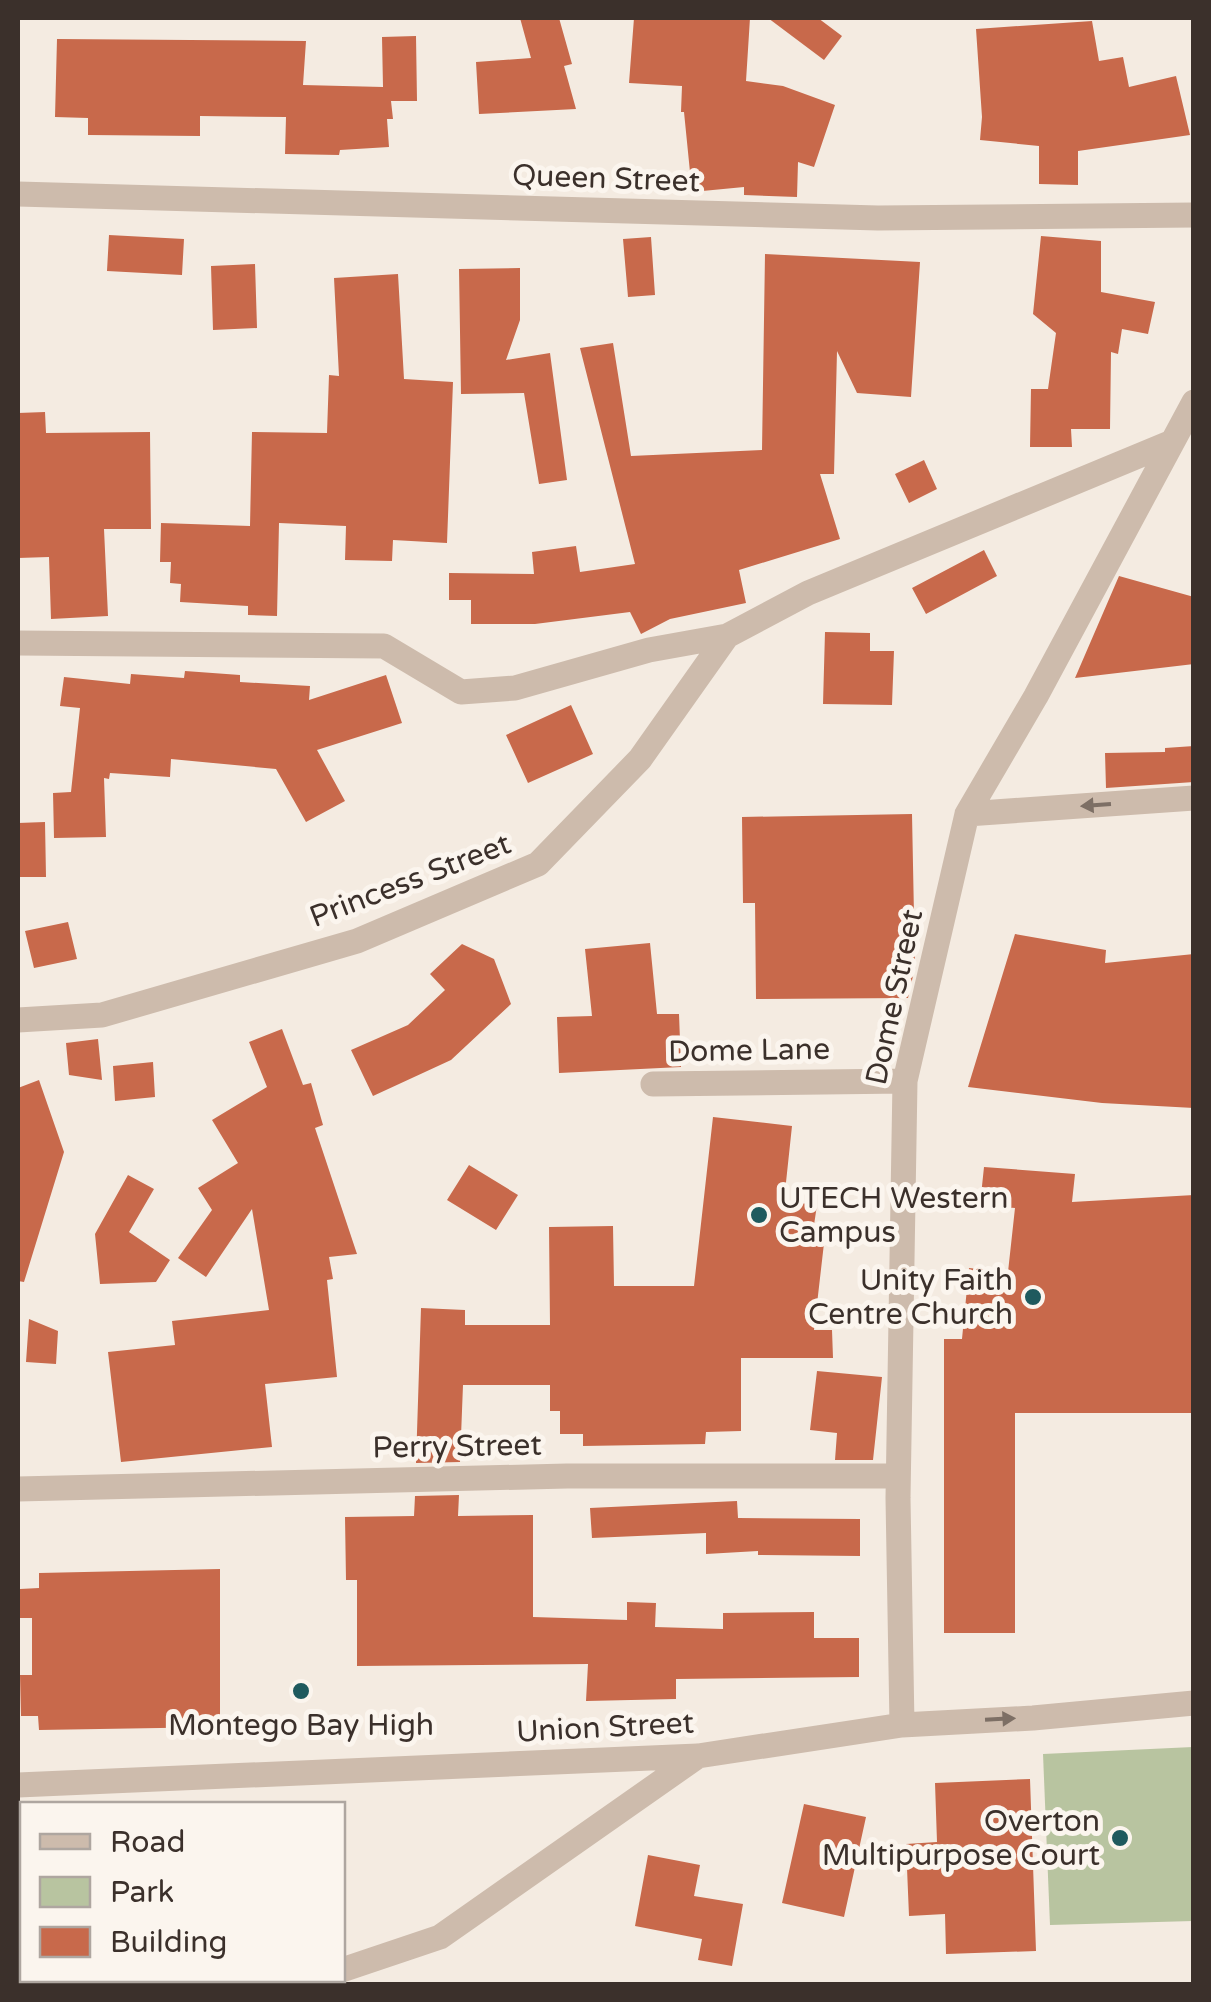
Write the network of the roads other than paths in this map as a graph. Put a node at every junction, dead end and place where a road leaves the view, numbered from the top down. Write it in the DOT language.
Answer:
graph roads {
  1 [pos="18,194"];
  2 [pos="1194,214"];
  3 [pos="1194,402"];
  4 [pos="1172,442"];
  5 [pos="727,636"];
  6 [pos="18,643"];
  7 [pos="1194,798"];
  8 [pos="967,814"];
  9 [pos="18,1020"];
  10 [pos="905,1081"];
  11 [pos="653,1084"];
  12 [pos="898,1476"];
  13 [pos="18,1490"];
  14 [pos="1194,1703"];
  15 [pos="902,1725"];
  16 [pos="698,1756"];
  17 [pos="18,1785"];
  18 [pos="345,1969"];
  1 -- 2 [label="street, Queen Street"];
  3 -- 4 [label="street, Dome Street"];
  4 -- 5 [label="street, Princess Street"];
  4 -- 8 [label="street, Dome Street"];
  5 -- 6 [label="street, Princess Street"];
  5 -- 9 [label="street, Princess Street"];
  7 -- 8 [label="street, one-way"];
  8 -- 10 [label="street, Dome Street"];
  10 -- 11 [label="street, Dome Lane"];
  10 -- 12 [label="street, Dome Street"];
  12 -- 13 [label="street, Perry Street"];
  12 -- 15 [label="street, Dome Street"];
  15 -- 14 [label="street, Union Street, one-way"];
  15 -- 16 [label="street, Union Street"];
  16 -- 17 [label="street, Union Street"];
  16 -- 18 [label="street"];
}
